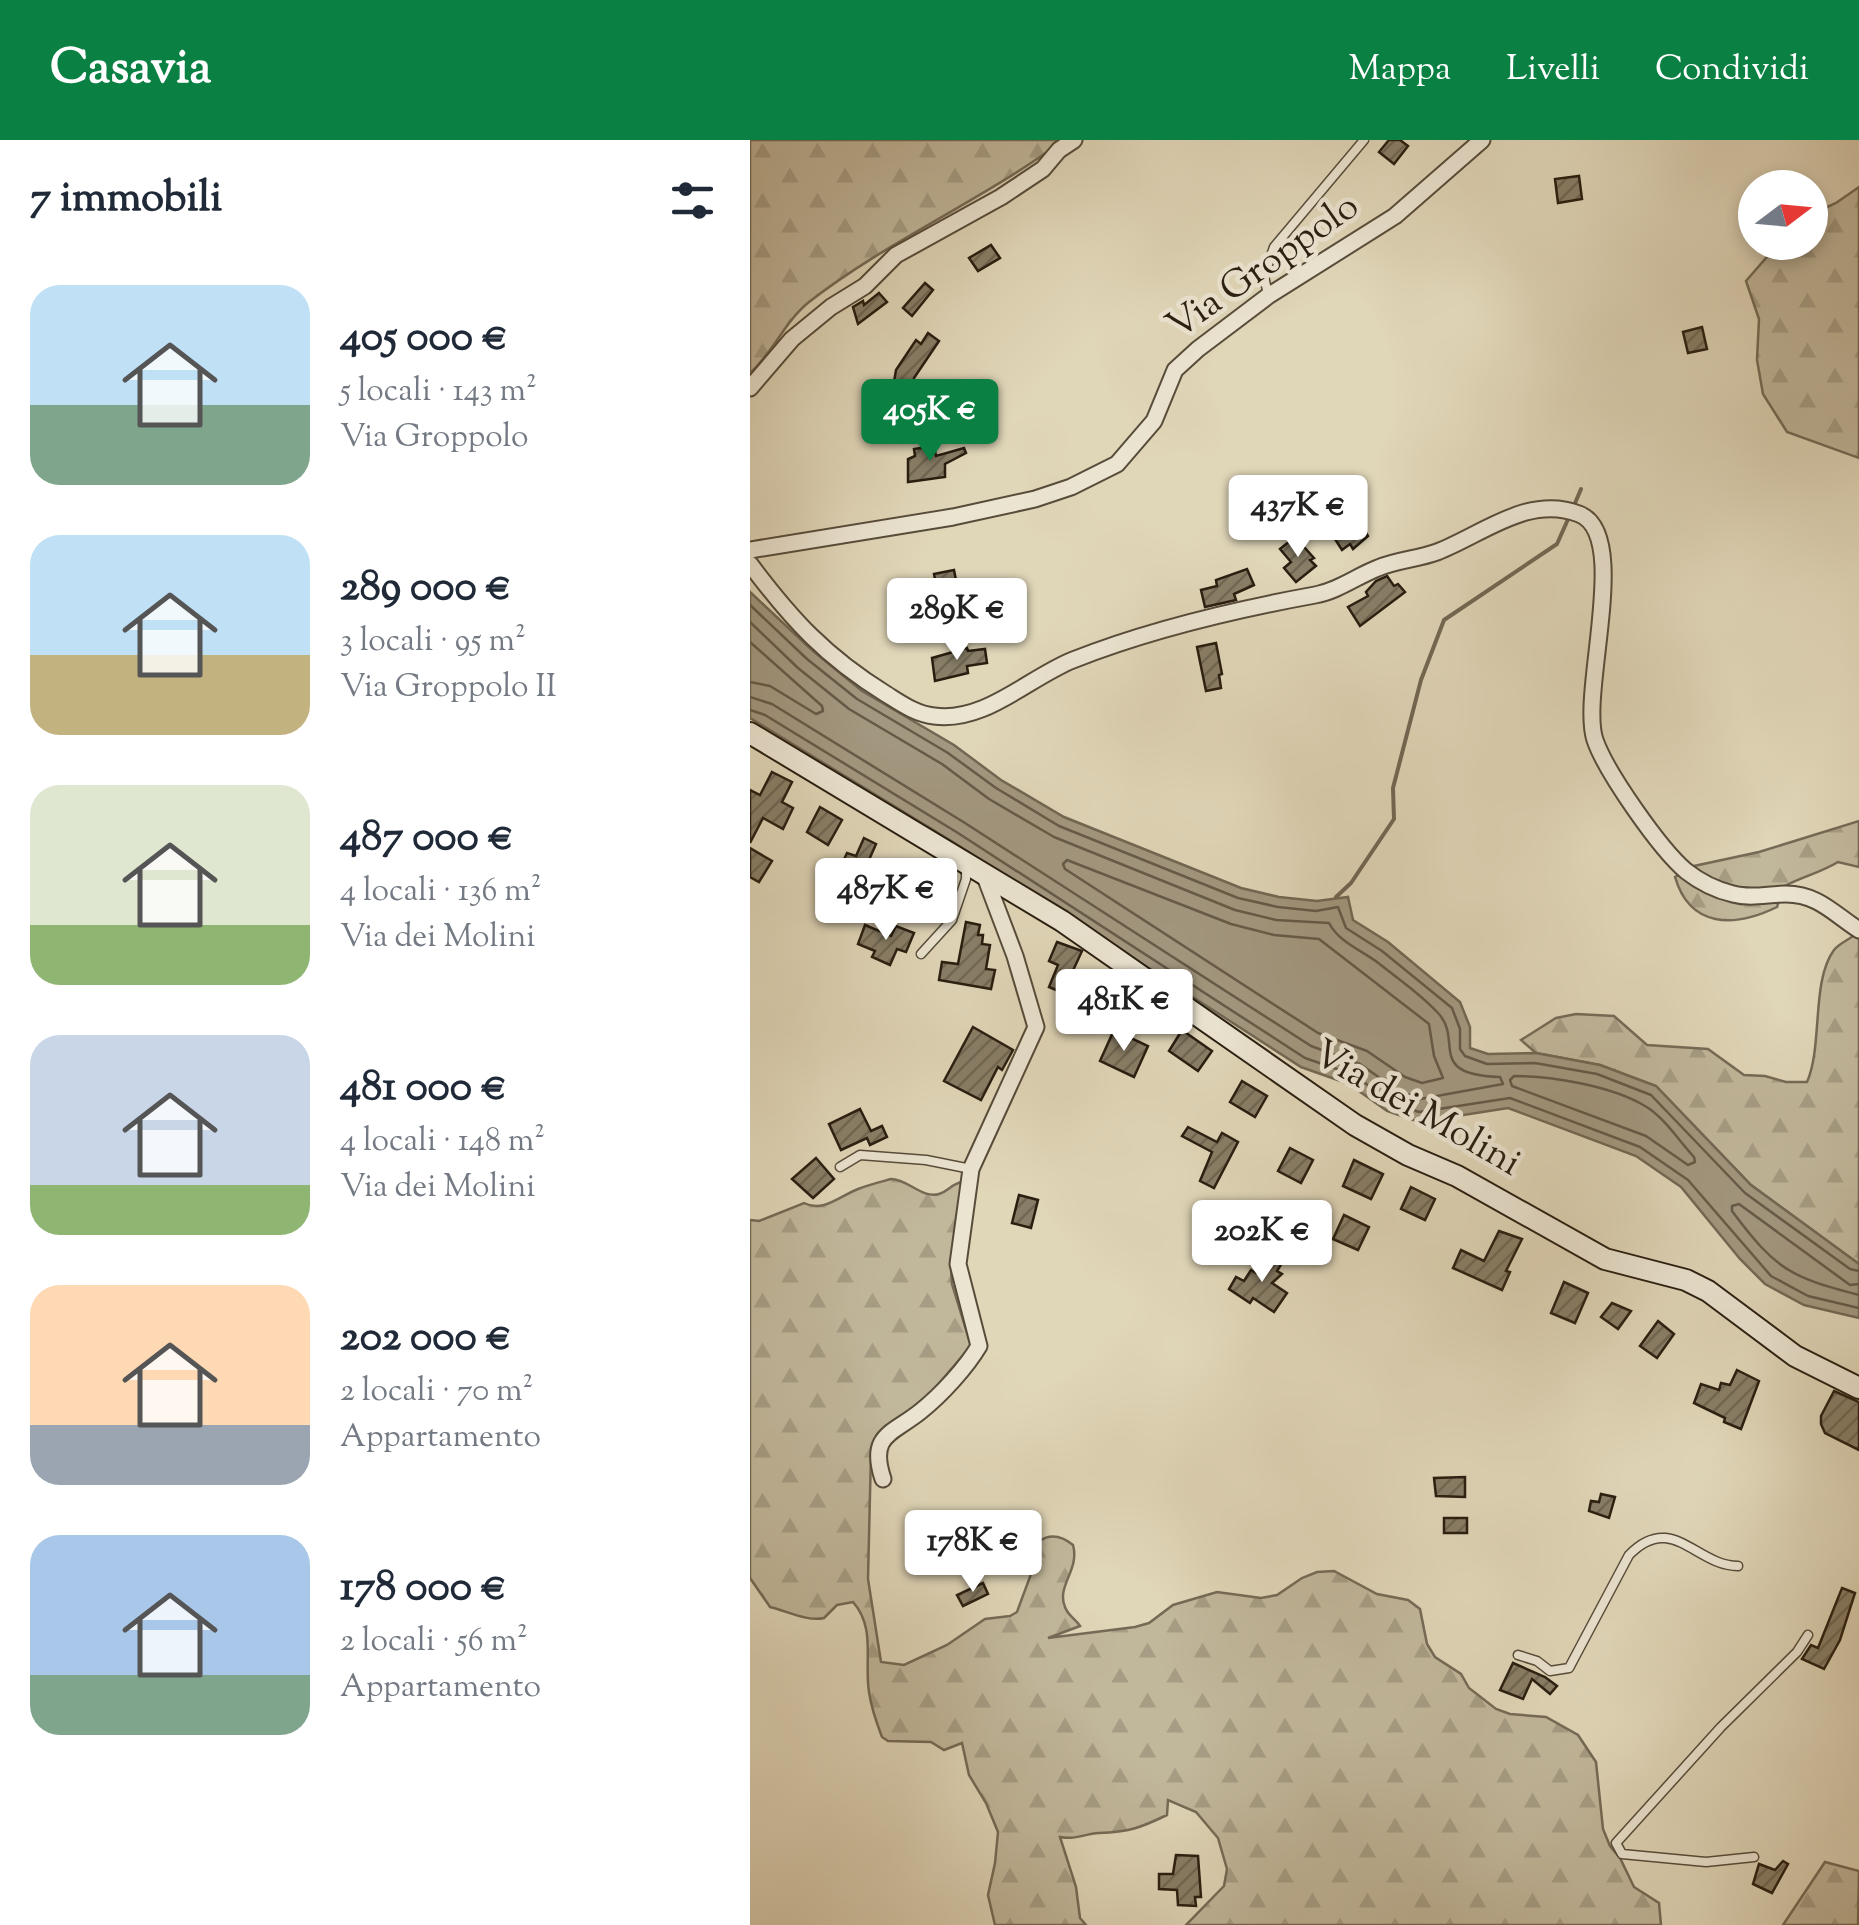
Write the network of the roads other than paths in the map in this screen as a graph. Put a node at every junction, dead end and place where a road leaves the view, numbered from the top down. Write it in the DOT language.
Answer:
graph roads {
  1 [pos="1074,140"];
  2 [pos="1364,140"];
  3 [pos="1482,140"];
  4 [pos="1268,296"];
  5 [pos="750,388"];
  6 [pos="755,550"];
  7 [pos="750,564"];
  8 [pos="753,742"];
  9 [pos="966,862"];
  10 [pos="984,874"];
  11 [pos="1859,930"];
  12 [pos="921,954"];
  13 [pos="840,1167"];
  14 [pos="971,1170"];
  15 [pos="1859,1388"];
  16 [pos="884,1478"];
  17 [pos="1738,1566"];
  18 [pos="1808,1635"];
  19 [pos="1518,1655"];
  20 [pos="1754,1856"];
  1 -- 5 [label="street"];
  2 -- 4 [label="lane"];
  3 -- 4 [label="street, Via Groppolo"];
  4 -- 6 [label="street, Via Groppolo"];
  7 -- 11 [label="street"];
  8 -- 9 [label="street, Via dei Molini"];
  9 -- 10 [label="street, Via dei Molini"];
  9 -- 12 [label="lane"];
  10 -- 14 [label="street"];
  10 -- 15 [label="street, Via dei Molini"];
  13 -- 14 [label="lane"];
  14 -- 16 [label="street"];
  17 -- 19 [label="lane"];
  18 -- 20 [label="lane"];
}
